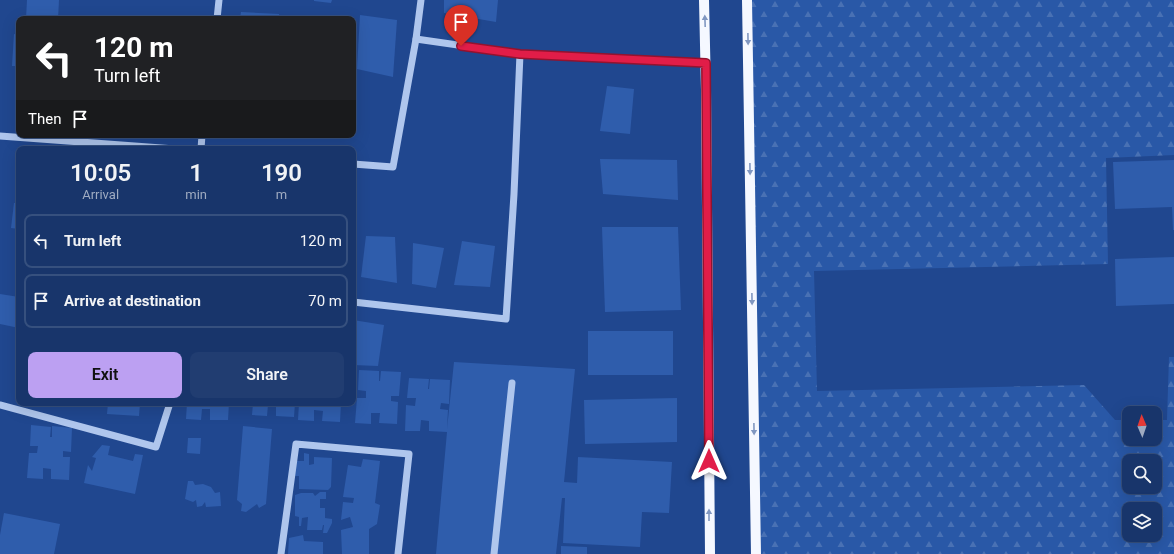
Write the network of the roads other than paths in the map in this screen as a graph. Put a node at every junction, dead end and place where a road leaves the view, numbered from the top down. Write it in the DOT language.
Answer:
graph roads {
  1 [pos="219,0"];
  2 [pos="421,0"];
  3 [pos="704,0"];
  4 [pos="747,0"];
  5 [pos="217,16"];
  6 [pos="416,39"];
  7 [pos="520,54"];
  8 [pos="706,63"];
  9 [pos="0,136"];
  10 [pos="16,137"];
  11 [pos="27,138"];
  12 [pos="135,146"];
  13 [pos="356,164"];
  14 [pos="356,302"];
  15 [pos="512,383"];
  16 [pos="0,405"];
  17 [pos="169,406"];
  18 [pos="281,554"];
  19 [pos="398,554"];
  20 [pos="494,554"];
  21 [pos="710,554"];
  22 [pos="756,554"];
  1 -- 5 [label="street"];
  2 -- 6 [label="street"];
  8 -- 3 [label="main road, one-way"];
  4 -- 22 [label="main road, one-way"];
  6 -- 7 [label="street"];
  6 -- 13 [label="street"];
  7 -- 8 [label="street"];
  7 -- 14 [label="street"];
  21 -- 8 [label="main road, one-way"];
  9 -- 10 [label="street"];
  11 -- 12 [label="street"];
  15 -- 20 [label="street"];
  16 -- 17 [label="street"];
  18 -- 19 [label="street"];
}
